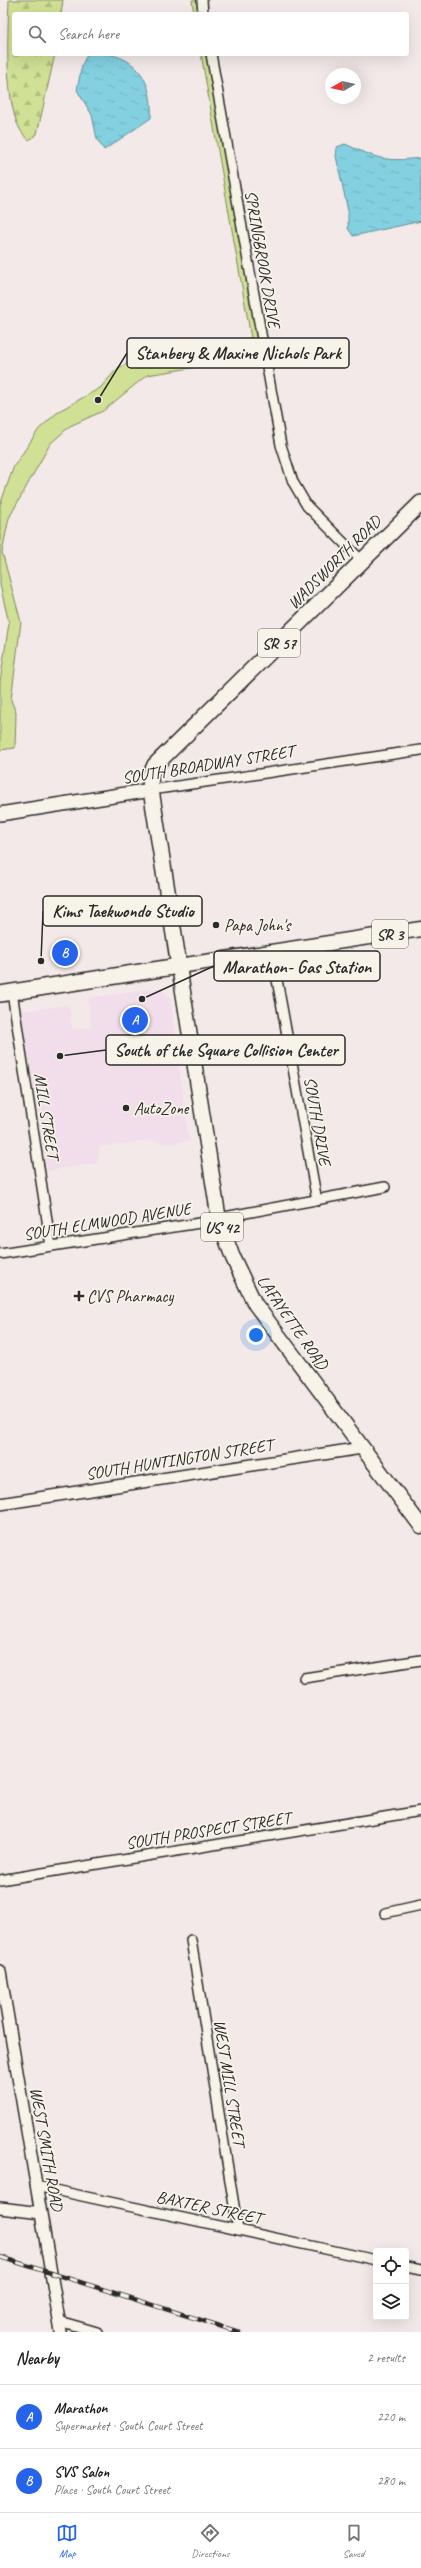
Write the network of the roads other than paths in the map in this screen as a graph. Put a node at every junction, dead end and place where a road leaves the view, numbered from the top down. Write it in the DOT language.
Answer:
graph roads {
  1 [pos="202,0"];
  2 [pos="203,12"];
  3 [pos="211,56"];
  4 [pos="421,503"];
  5 [pos="362,561"];
  6 [pos="421,750"];
  7 [pos="151,790"];
  8 [pos="0,814"];
  9 [pos="421,929"];
  10 [pos="272,952"];
  11 [pos="179,966"];
  12 [pos="6,993"];
  13 [pos="386,1187"];
  14 [pos="317,1201"];
  15 [pos="219,1219"];
  16 [pos="51,1246"];
  17 [pos="0,1254"];
  18 [pos="362,1448"];
  19 [pos="0,1504"];
  20 [pos="421,1526"];
  21 [pos="421,1660"];
  22 [pos="304,1678"];
  23 [pos="421,1811"];
  24 [pos="0,1880"];
  25 [pos="421,1905"];
  26 [pos="385,1913"];
  27 [pos="191,1940"];
  28 [pos="0,1971"];
  29 [pos="36,2186"];
  30 [pos="0,2208"];
  31 [pos="41,2213"];
  32 [pos="238,2230"];
  33 [pos="373,2259"];
  34 [pos="409,2268"];
  35 [pos="421,2270"];
  36 [pos="60,2326"];
  37 [pos="97,2332"];
  1 -- 2 [label="street"];
  3 -- 5 [label="street, SPRINGBROOK DRIVE"];
  4 -- 5 [label="highway, WADSWORTH ROAD / SR 57"];
  5 -- 7 [label="highway, WADSWORTH ROAD / SR 57"];
  6 -- 7 [label="street, SOUTH BROADWAY STREET"];
  7 -- 8 [label="main road, SOUTH BROADWAY STREET"];
  7 -- 11 [label="highway, WADSWORTH ROAD"];
  9 -- 10 [label="main road, SR 3"];
  10 -- 11 [label="main road, SR 3"];
  10 -- 14 [label="street, SOUTH DRIVE"];
  11 -- 12 [label="highway"];
  11 -- 15 [label="main road, LAFAYETTE ROAD / US 42"];
  12 -- 16 [label="street, MILL STREET"];
  13 -- 14 [label="street, SOUTH ELMWOOD AVENUE"];
  14 -- 15 [label="street, SOUTH ELMWOOD AVENUE"];
  15 -- 16 [label="street, SOUTH ELMWOOD AVENUE"];
  15 -- 18 [label="main road, LAFAYETTE ROAD / US 42"];
  16 -- 17 [label="street, SOUTH ELMWOOD AVENUE"];
  18 -- 19 [label="street, SOUTH HUNTINGTON STREET"];
  18 -- 20 [label="main road, LAFAYETTE ROAD / US 42"];
  21 -- 22 [label="street"];
  23 -- 24 [label="street, SOUTH PROSPECT STREET"];
  25 -- 26 [label="street"];
  27 -- 32 [label="street, WEST MILL STREET"];
  28 -- 29 [label="street, WEST SMITH ROAD"];
  29 -- 31 [label="street, WEST SMITH ROAD"];
  29 -- 32 [label="street, BAXTER STREET"];
  30 -- 31 [label="street"];
  31 -- 36 [label="street, WEST SMITH ROAD"];
  32 -- 33 [label="street, BAXTER STREET"];
  34 -- 35 [label="street"];
  36 -- 37 [label="street"];
}
